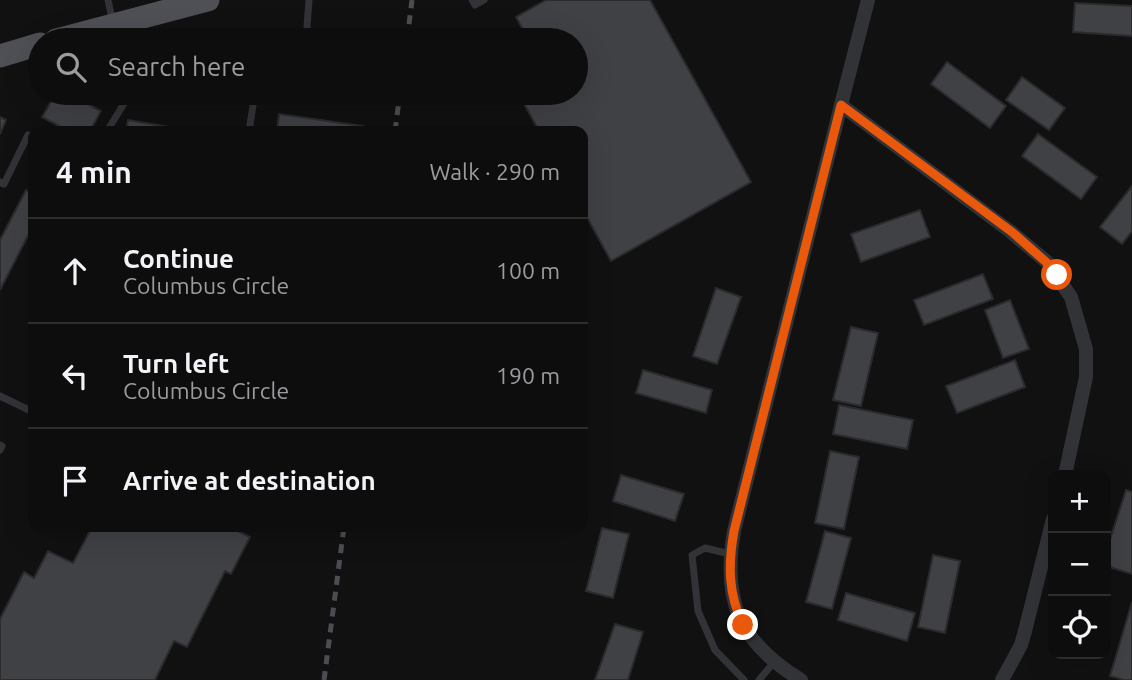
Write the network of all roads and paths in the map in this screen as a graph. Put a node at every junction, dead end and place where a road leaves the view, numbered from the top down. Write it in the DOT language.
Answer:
graph roads {
  1 [pos="108,0"];
  2 [pos="208,0"];
  3 [pos="309,0"];
  4 [pos="472,0"];
  5 [pos="484,0"];
  6 [pos="868,0"];
  7 [pos="114,25"];
  8 [pos="102,28"];
  9 [pos="131,28"];
  10 [pos="139,28"];
  11 [pos="307,28"];
  12 [pos="123,105"];
  13 [pos="253,105"];
  14 [pos="841,105"];
  15 [pos="110,126"];
  16 [pos="250,126"];
  17 [pos="28,135"];
  18 [pos="0,182"];
  19 [pos="0,396"];
  20 [pos="28,410"];
  21 [pos="1066,470"];
  22 [pos="1049,533"];
  23 [pos="730,554"];
  24 [pos="775,661"];
  25 [pos="1006,677"];
  26 [pos="744,680"];
  27 [pos="759,680"];
  28 [pos="801,680"];
  1 -- 7 [label="lane"];
  2 -- 10 [label="main road"];
  3 -- 11 [label="lane"];
  4 -- 5 [label="lane"];
  6 -- 14 [label="street"];
  7 -- 8 [label="main road"];
  7 -- 9 [label="main road"];
  12 -- 15 [label="lane"];
  13 -- 16 [label="lane"];
  14 -- 21 [label="street"];
  14 -- 23 [label="street"];
  17 -- 18 [label="lane"];
  19 -- 20 [label="lane"];
  22 -- 25 [label="street"];
  23 -- 24 [label="street"];
  23 -- 26 [label="lane"];
  24 -- 27 [label="lane"];
  24 -- 28 [label="street"];
}
